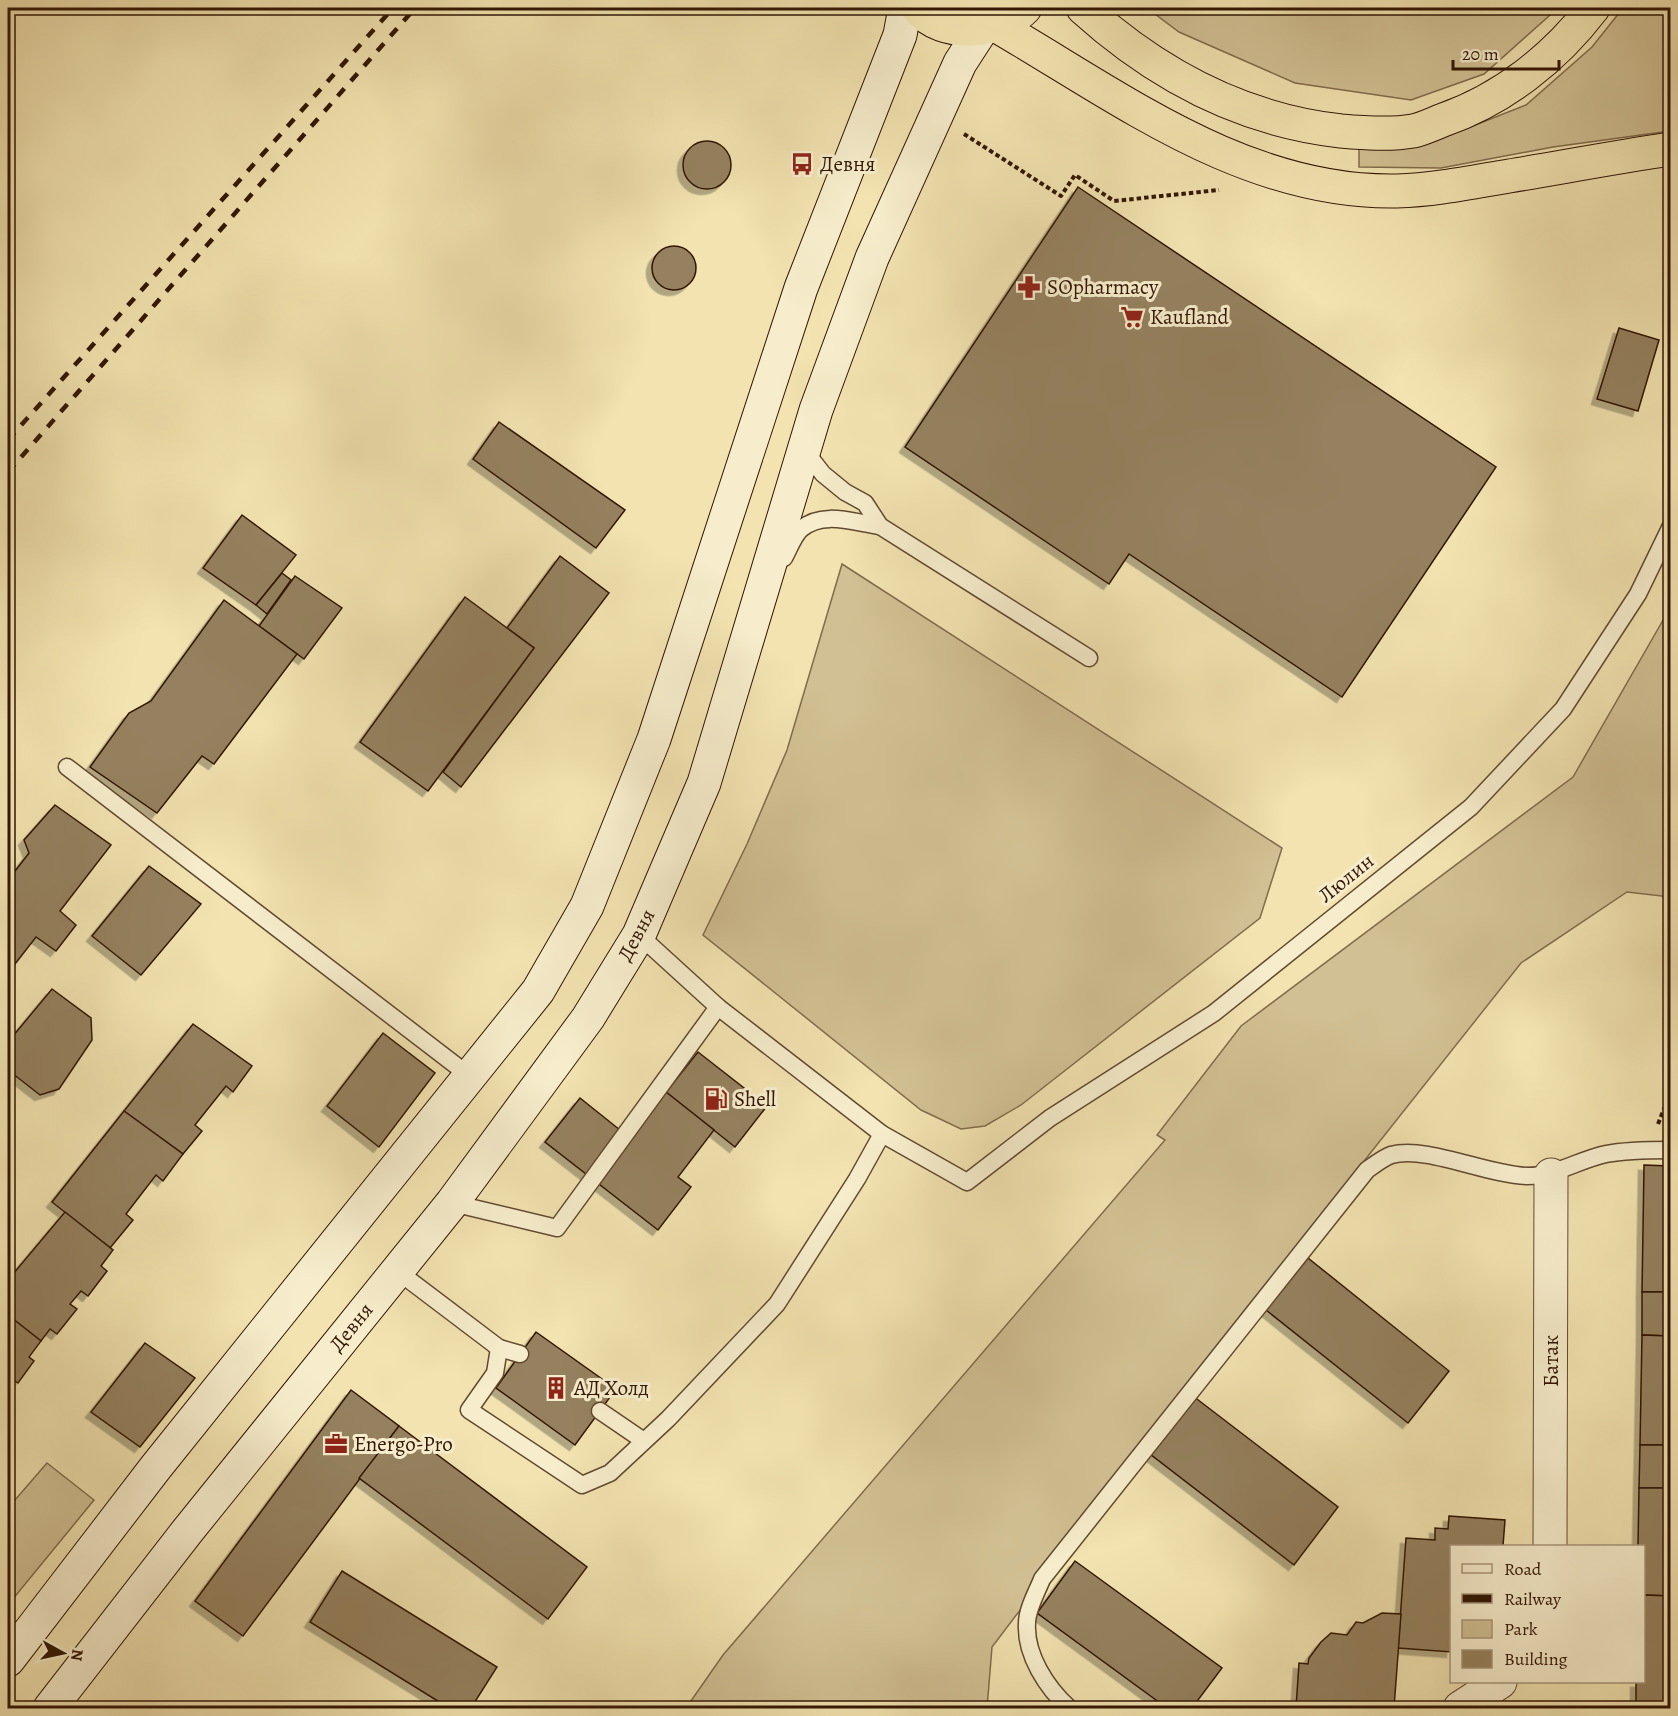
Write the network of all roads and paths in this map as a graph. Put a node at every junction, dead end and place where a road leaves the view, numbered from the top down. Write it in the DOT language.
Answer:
graph roads {
  1 [pos="1025,8"];
  2 [pos="1083,8"];
  3 [pos="1593,8"];
  4 [pos="904,9"];
  5 [pos="989,27"];
  6 [pos="936,116"];
  7 [pos="1671,149"];
  8 [pos="1225,189"];
  9 [pos="805,451"];
  10 [pos="880,526"];
  11 [pos="1671,528"];
  12 [pos="758,608"];
  13 [pos="1089,658"];
  14 [pos="67,767"];
  15 [pos="639,935"];
  16 [pos="718,1007"];
  17 [pos="471,1077"];
  18 [pos="882,1134"];
  19 [pos="1671,1150"];
  20 [pos="1551,1175"];
  21 [pos="452,1203"];
  22 [pos="396,1270"];
  23 [pos="499,1348"];
  24 [pos="520,1354"];
  25 [pos="600,1411"];
  26 [pos="644,1441"];
  27 [pos="1550,1545"];
  28 [pos="8,1660"];
  29 [pos="1498,1683"];
  30 [pos="50,1708"];
  31 [pos="1069,1708"];
  32 [pos="1460,1708"];
  1 -- 5 [label="highway"];
  2 -- 3 [label="highway"];
  4 -- 5 [label="highway"];
  4 -- 17 [label="main road"];
  5 -- 6 [label="main road, Девня"];
  5 -- 7 [label="highway"];
  6 -- 8 [label="path"];
  6 -- 9 [label="main road, Девня"];
  9 -- 10 [label="lane"];
  9 -- 12 [label="main road, Девня"];
  10 -- 12 [label="lane"];
  10 -- 13 [label="lane"];
  11 -- 18 [label="lane, Люлин"];
  12 -- 15 [label="main road, Девня"];
  14 -- 17 [label="lane"];
  15 -- 16 [label="lane"];
  15 -- 21 [label="main road, Девня"];
  16 -- 18 [label="lane"];
  16 -- 21 [label="lane"];
  17 -- 28 [label="main road"];
  18 -- 26 [label="lane"];
  19 -- 20 [label="lane"];
  20 -- 27 [label="main road, Батак"];
  20 -- 31 [label="lane"];
  21 -- 22 [label="main road, Девня"];
  22 -- 23 [label="lane"];
  22 -- 30 [label="main road, Девня"];
  23 -- 24 [label="lane"];
  23 -- 26 [label="lane"];
  25 -- 26 [label="lane"];
  29 -- 32 [label="main road"];
}
